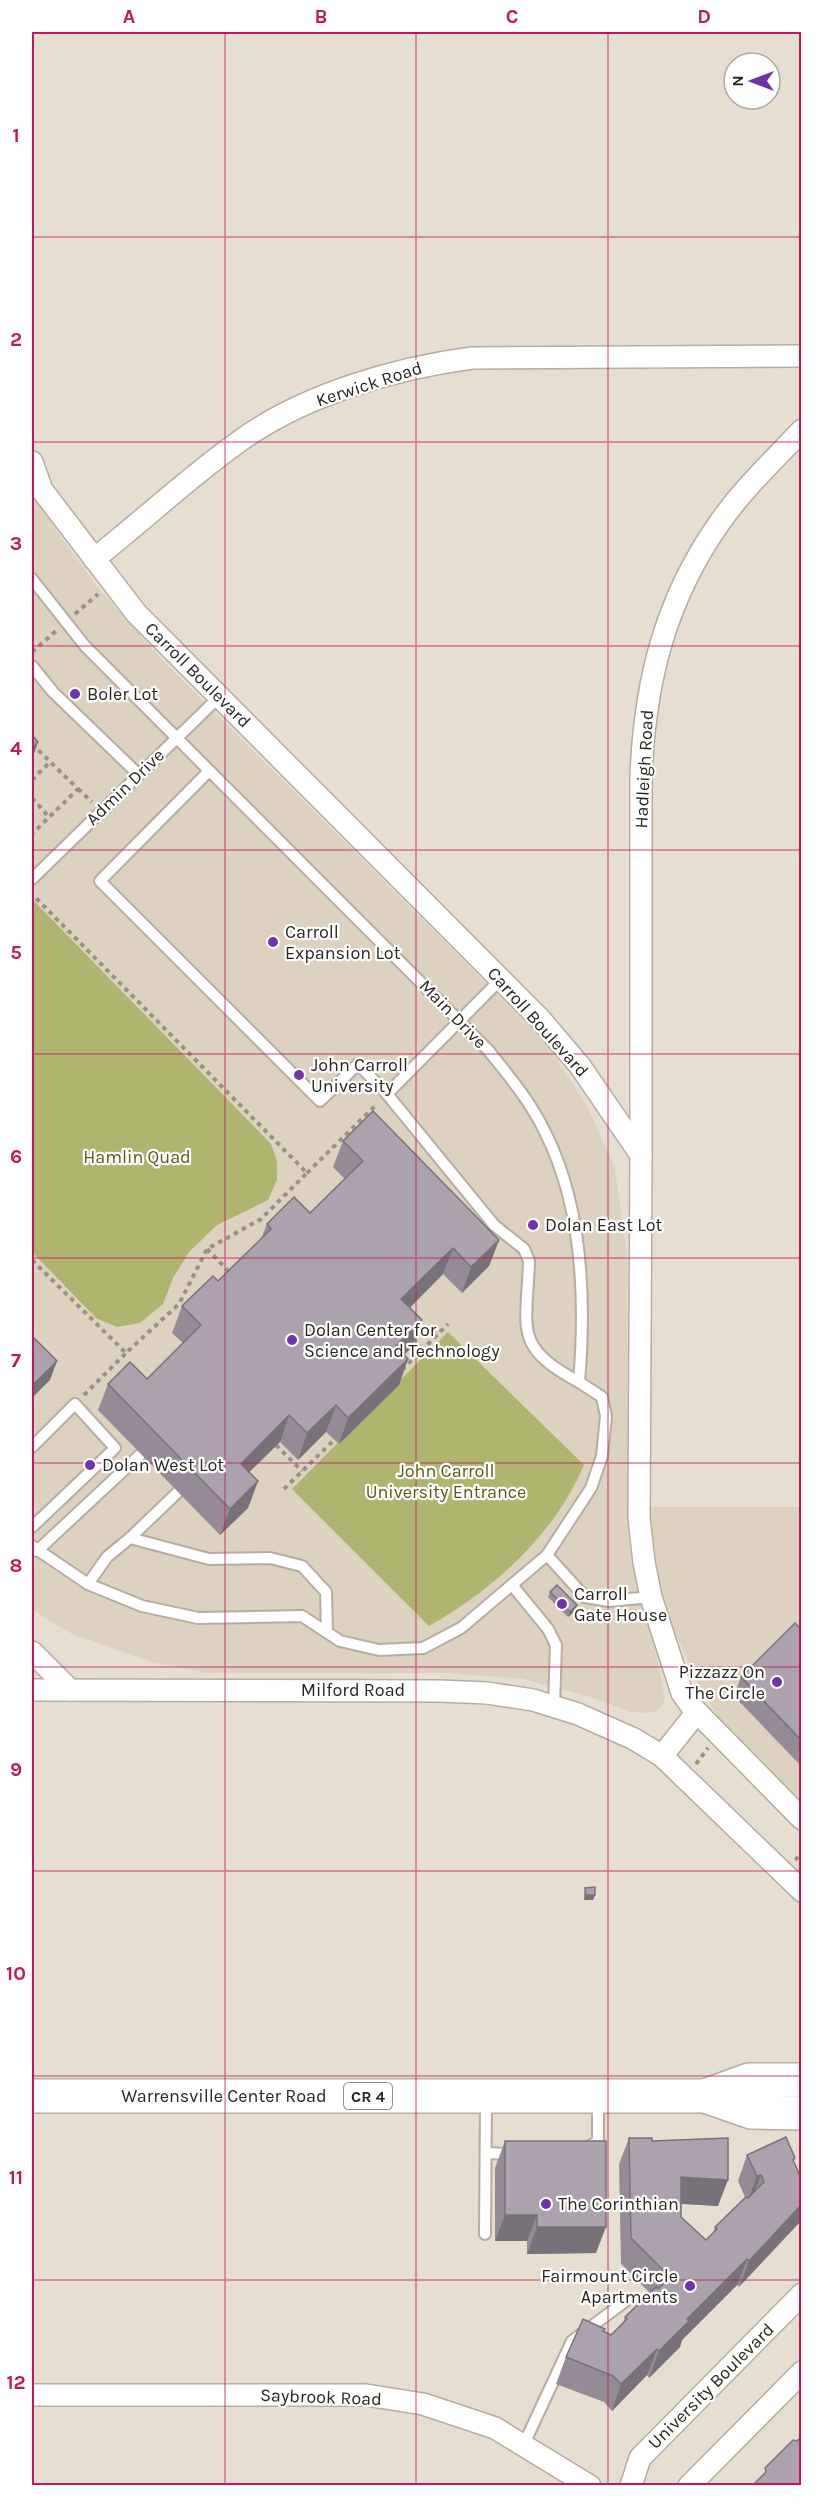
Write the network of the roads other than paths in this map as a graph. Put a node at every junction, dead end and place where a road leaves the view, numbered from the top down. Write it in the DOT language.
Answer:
graph roads {
  1 [pos="801,356"];
  2 [pos="801,430"];
  3 [pos="32,462"];
  4 [pos="94,559"];
  5 [pos="32,579"];
  6 [pos="32,668"];
  7 [pos="219,697"];
  8 [pos="175,738"];
  9 [pos="209,771"];
  10 [pos="138,774"];
  11 [pos="32,879"];
  12 [pos="501,979"];
  13 [pos="459,1021"];
  14 [pos="387,1094"];
  15 [pos="641,1155"];
  16 [pos="579,1382"];
  17 [pos="32,1448"];
  18 [pos="141,1454"];
  19 [pos="178,1492"];
  20 [pos="32,1527"];
  21 [pos="130,1538"];
  22 [pos="34,1549"];
  23 [pos="547,1555"];
  24 [pos="88,1584"];
  25 [pos="512,1585"];
  26 [pos="651,1597"];
  27 [pos="327,1632"];
  28 [pos="32,1652"];
  29 [pos="32,1690"];
  30 [pos="70,1690"];
  31 [pos="554,1706"];
  32 [pos="697,1712"];
  33 [pos="662,1756"];
  34 [pos="801,1819"];
  35 [pos="801,1891"];
  36 [pos="801,2080"];
  37 [pos="32,2096"];
  38 [pos="486,2096"];
  39 [pos="598,2096"];
  40 [pos="705,2096"];
  41 [pos="801,2113"];
  42 [pos="572,2151"];
  43 [pos="486,2153"];
  44 [pos="528,2154"];
  45 [pos="486,2234"];
  46 [pos="801,2295"];
  47 [pos="627,2300"];
  48 [pos="801,2372"];
  49 [pos="32,2395"];
  50 [pos="524,2444"];
  51 [pos="590,2486"];
  52 [pos="631,2486"];
  53 [pos="689,2486"];
  1 -- 4 [label="street, Kerwick Road"];
  2 -- 15 [label="street, Hadleigh Road"];
  3 -- 4 [label="street, Carroll Boulevard"];
  4 -- 7 [label="street, Carroll Boulevard"];
  5 -- 8 [label="lane, Main Drive"];
  6 -- 10 [label="lane"];
  7 -- 8 [label="lane, Admin Drive"];
  7 -- 12 [label="street, Carroll Boulevard"];
  8 -- 9 [label="lane, Main Drive"];
  8 -- 10 [label="lane, Admin Drive"];
  9 -- 13 [label="lane, Main Drive"];
  9 -- 14 [label="lane"];
  10 -- 11 [label="lane, Admin Drive"];
  12 -- 13 [label="lane"];
  12 -- 15 [label="street, Carroll Boulevard"];
  13 -- 14 [label="lane"];
  13 -- 16 [label="lane, Main Drive"];
  14 -- 16 [label="lane"];
  15 -- 26 [label="street"];
  16 -- 23 [label="lane"];
  17 -- 20 [label="lane"];
  18 -- 22 [label="lane"];
  19 -- 21 [label="lane"];
  21 -- 24 [label="lane"];
  21 -- 27 [label="lane"];
  22 -- 24 [label="lane"];
  23 -- 25 [label="lane"];
  23 -- 26 [label="lane"];
  24 -- 27 [label="lane"];
  25 -- 27 [label="lane"];
  25 -- 31 [label="lane"];
  26 -- 32 [label="street"];
  28 -- 30 [label="street"];
  29 -- 30 [label="street, Milford Road"];
  30 -- 31 [label="street, Milford Road"];
  31 -- 33 [label="street, Milford Road"];
  32 -- 33 [label="street"];
  32 -- 34 [label="street"];
  33 -- 35 [label="street, Milford Road"];
  36 -- 40 [label="main road, Warrensville Center Road / CR 4"];
  37 -- 38 [label="main road, Warrensville Center Road / CR 4"];
  38 -- 39 [label="main road, Warrensville Center Road / CR 4"];
  38 -- 43 [label="lane"];
  39 -- 40 [label="main road, Warrensville Center Road / CR 4"];
  39 -- 42 [label="lane"];
  40 -- 41 [label="main road, Warrensville Center Road / CR 4"];
  43 -- 44 [label="lane"];
  43 -- 45 [label="lane"];
  46 -- 52 [label="street, University Boulevard"];
  47 -- 50 [label="lane"];
  48 -- 53 [label="street"];
  49 -- 50 [label="street, Saybrook Road"];
  50 -- 51 [label="street, Saybrook Road"];
}
